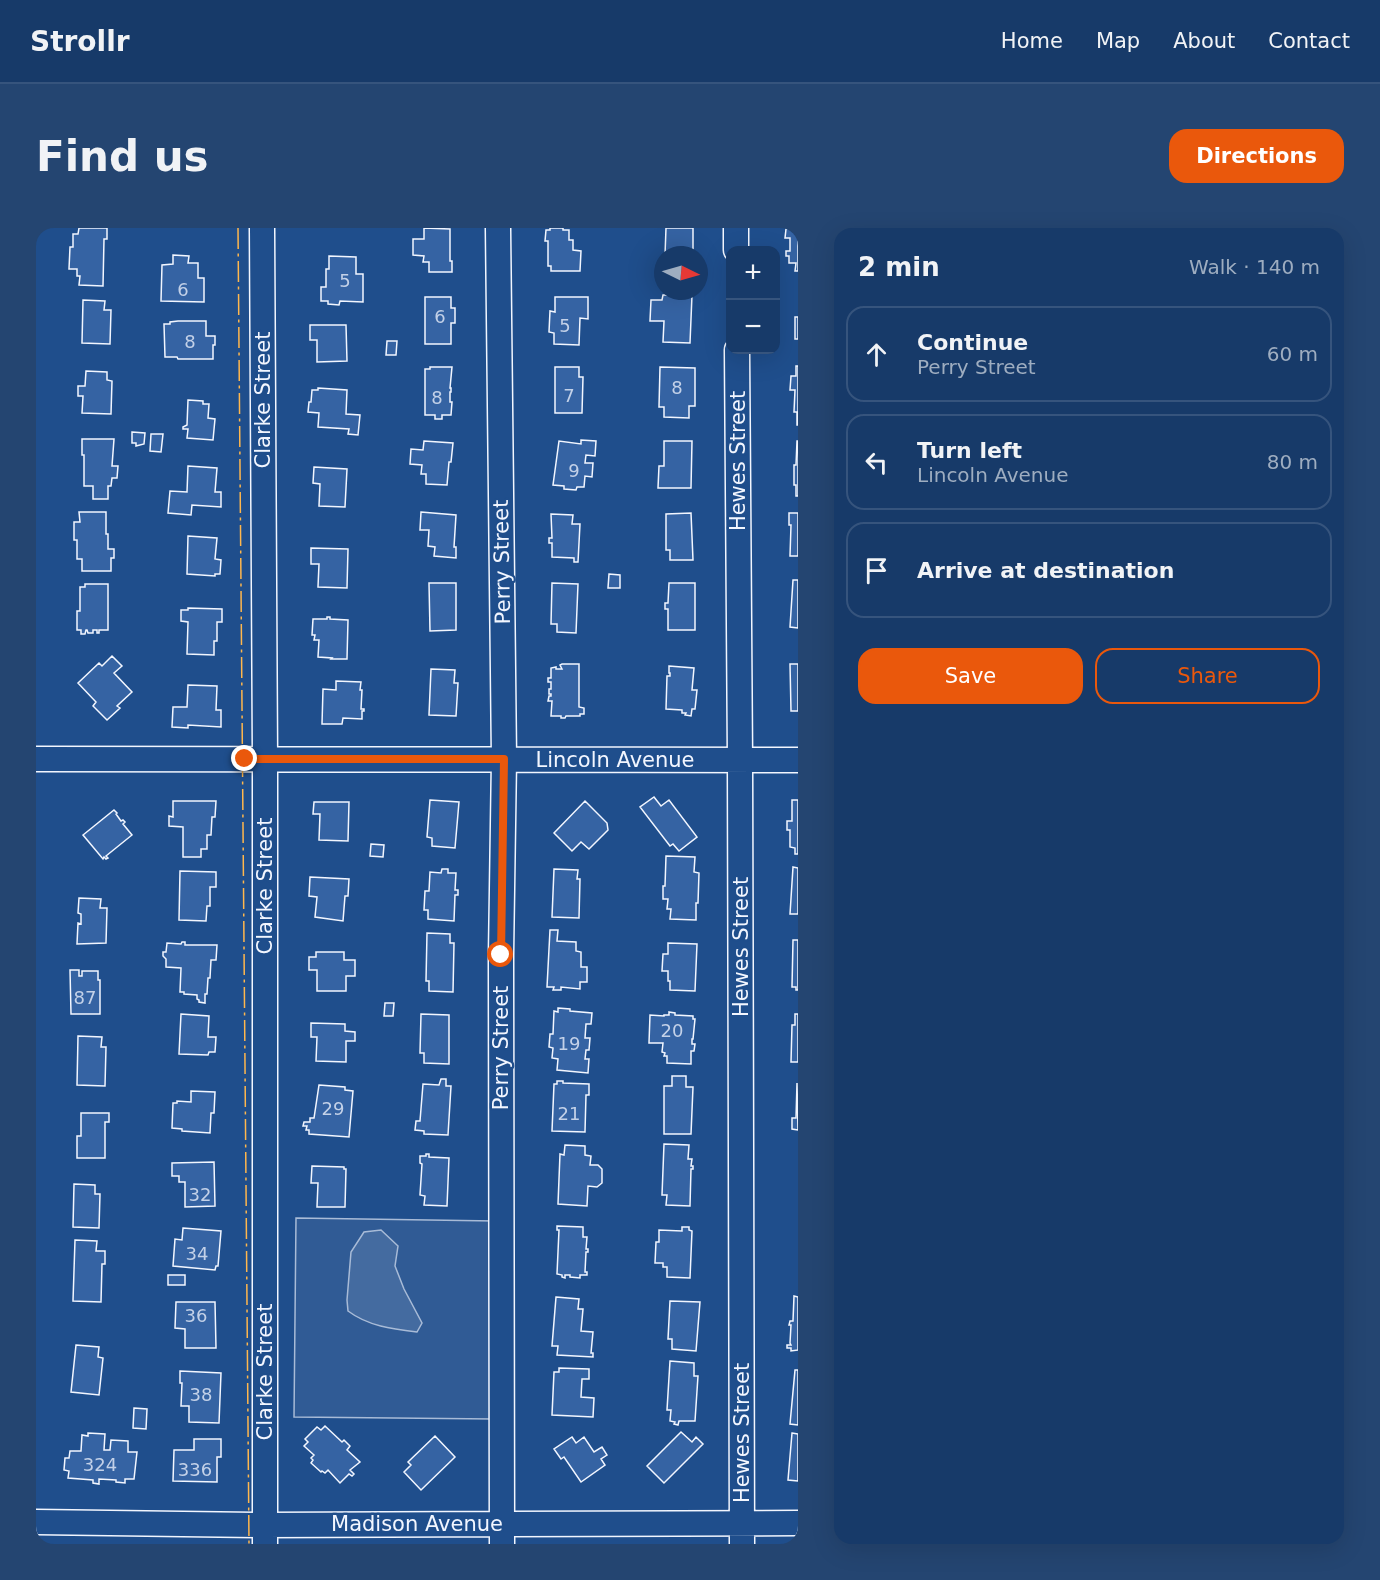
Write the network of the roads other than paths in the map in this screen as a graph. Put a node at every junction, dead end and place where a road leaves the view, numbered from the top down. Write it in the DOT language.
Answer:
graph roads {
  1 [pos="262,228"];
  2 [pos="498,228"];
  3 [pos="736,228"];
  4 [pos="736,246"];
  5 [pos="737,354"];
  6 [pos="36,759"];
  7 [pos="265,759"];
  8 [pos="504,759"];
  9 [pos="740,760"];
  10 [pos="798,760"];
  11 [pos="36,1522"];
  12 [pos="798,1523"];
  13 [pos="265,1534"];
  14 [pos="502,1534"];
  15 [pos="742,1534"];
  1 -- 7 [label="street, Clarke Street"];
  2 -- 8 [label="street, Perry Street"];
  3 -- 4 [label="street"];
  5 -- 9 [label="street, Hewes Street"];
  6 -- 7 [label="street, Lincoln Avenue"];
  7 -- 8 [label="street, Lincoln Avenue"];
  7 -- 13 [label="street, Clarke Street"];
  8 -- 9 [label="street, Lincoln Avenue"];
  8 -- 14 [label="street, Perry Street"];
  9 -- 10 [label="street, Lincoln Avenue"];
  9 -- 15 [label="street, Hewes Street"];
  11 -- 13 [label="street, Madison Avenue"];
  12 -- 15 [label="street, Madison Avenue"];
  13 -- 14 [label="street, Madison Avenue"];
  14 -- 15 [label="street, Madison Avenue"];
}
